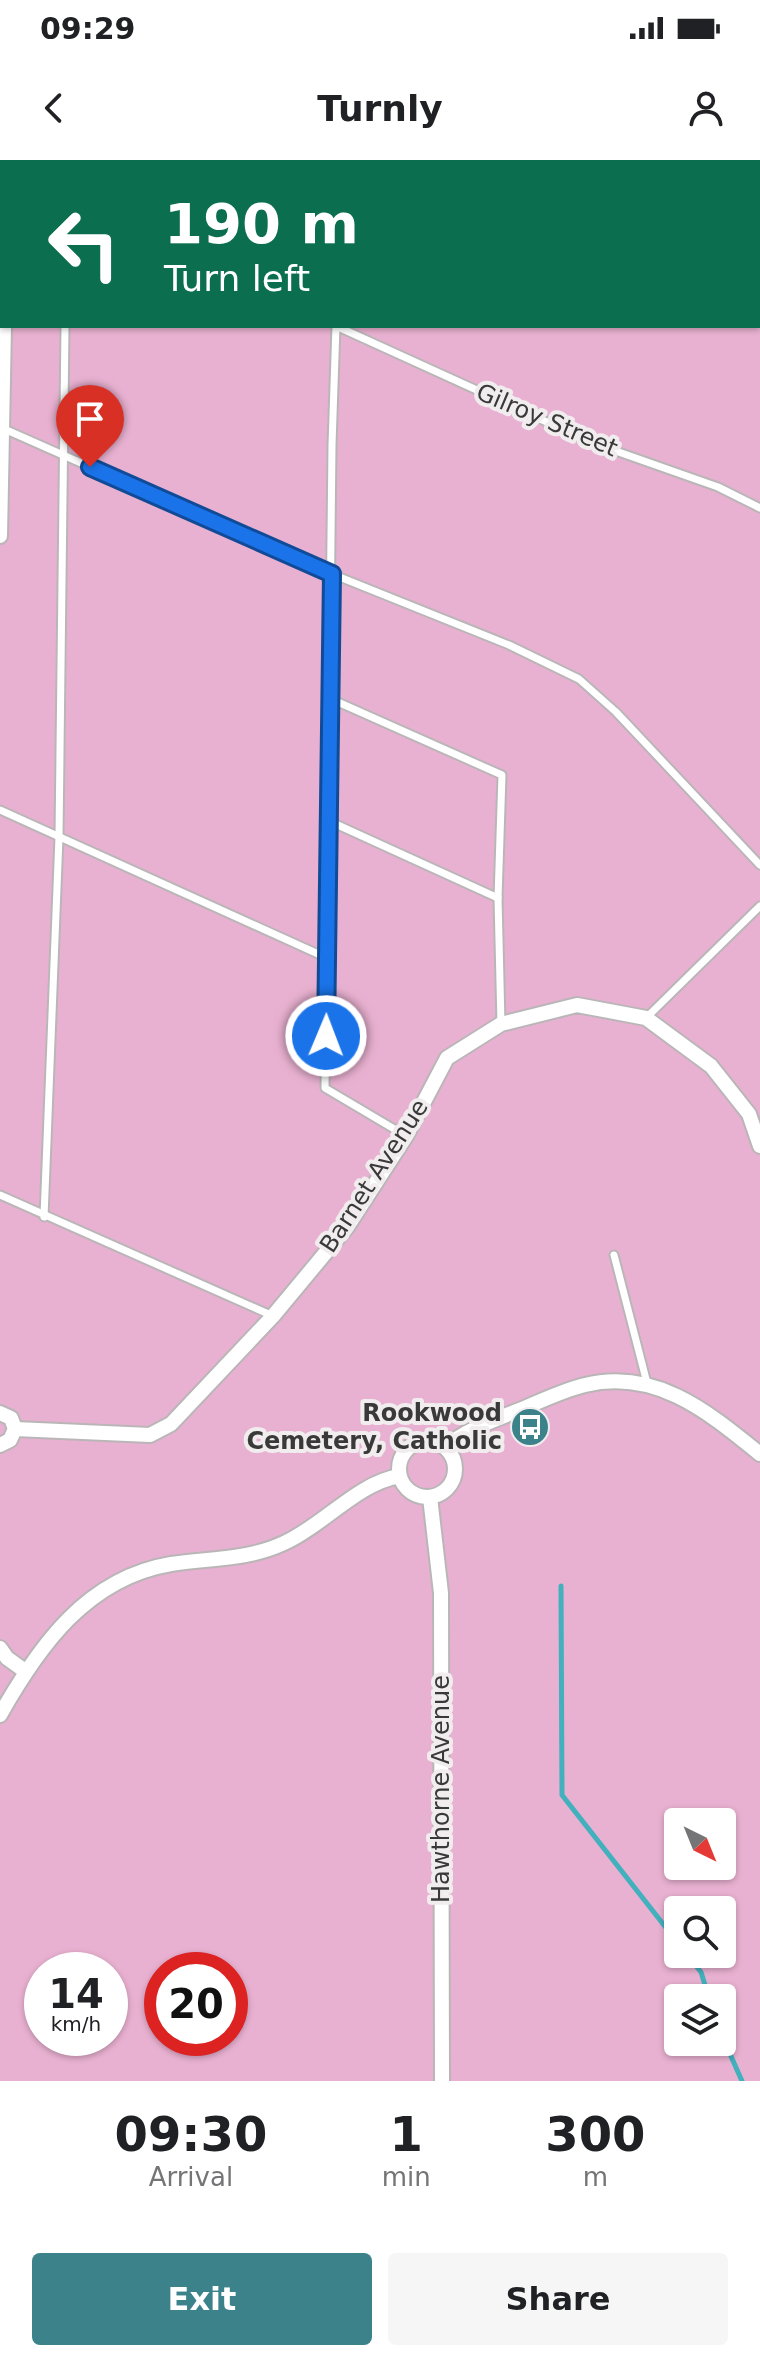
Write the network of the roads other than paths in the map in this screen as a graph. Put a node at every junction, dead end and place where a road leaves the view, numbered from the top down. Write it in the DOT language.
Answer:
graph roads {
  1 [pos="4,328"];
  2 [pos="65,328"];
  3 [pos="336,328"];
  4 [pos="340,328"];
  5 [pos="1,427"];
  6 [pos="63,455"];
  7 [pos="760,508"];
  8 [pos="0,536"];
  9 [pos="332,574"];
  10 [pos="331,699"];
  11 [pos="0,810"];
  12 [pos="329,821"];
  13 [pos="59,837"];
  14 [pos="760,865"];
  15 [pos="498,898"];
  16 [pos="760,906"];
  17 [pos="327,958"];
  18 [pos="646,1018"];
  19 [pos="501,1024"];
  20 [pos="406,1136"];
  21 [pos="760,1146"];
  22 [pos="0,1195"];
  23 [pos="44,1217"];
  24 [pos="614,1255"];
  25 [pos="273,1316"];
  26 [pos="647,1383"];
  27 [pos="0,1413"];
  28 [pos="15,1429"];
  29 [pos="0,1445"];
  30 [pos="446,1447"];
  31 [pos="760,1454"];
  32 [pos="399,1476"];
  33 [pos="430,1497"];
  34 [pos="0,1648"];
  35 [pos="25,1671"];
  36 [pos="0,1715"];
  37 [pos="442,2081"];
  1 -- 5 [label="street"];
  2 -- 6 [label="lane"];
  3 -- 9 [label="lane"];
  4 -- 7 [label="lane, Gilroy Street"];
  5 -- 6 [label="lane"];
  5 -- 8 [label="street"];
  6 -- 9 [label="lane"];
  6 -- 13 [label="lane"];
  9 -- 10 [label="lane"];
  9 -- 14 [label="lane"];
  10 -- 12 [label="lane"];
  10 -- 15 [label="lane"];
  11 -- 13 [label="lane"];
  12 -- 15 [label="lane"];
  12 -- 17 [label="lane"];
  13 -- 17 [label="lane"];
  13 -- 23 [label="lane"];
  15 -- 19 [label="lane"];
  16 -- 18 [label="lane"];
  17 -- 20 [label="lane"];
  18 -- 19 [label="street, Barnet Avenue"];
  18 -- 21 [label="street, Barnet Avenue"];
  19 -- 20 [label="street, Barnet Avenue"];
  20 -- 25 [label="street, Barnet Avenue"];
  22 -- 23 [label="lane"];
  23 -- 25 [label="lane"];
  24 -- 26 [label="lane"];
  25 -- 28 [label="street, Barnet Avenue"];
  26 -- 30 [label="street"];
  26 -- 31 [label="street"];
  27 -- 28 [label="street"];
  28 -- 29 [label="street"];
  30 -- 32 [label="street"];
  30 -- 33 [label="street"];
  32 -- 33 [label="street"];
  32 -- 35 [label="street"];
  33 -- 37 [label="street, Hawthorne Avenue"];
  34 -- 35 [label="street"];
  35 -- 36 [label="street"];
}
